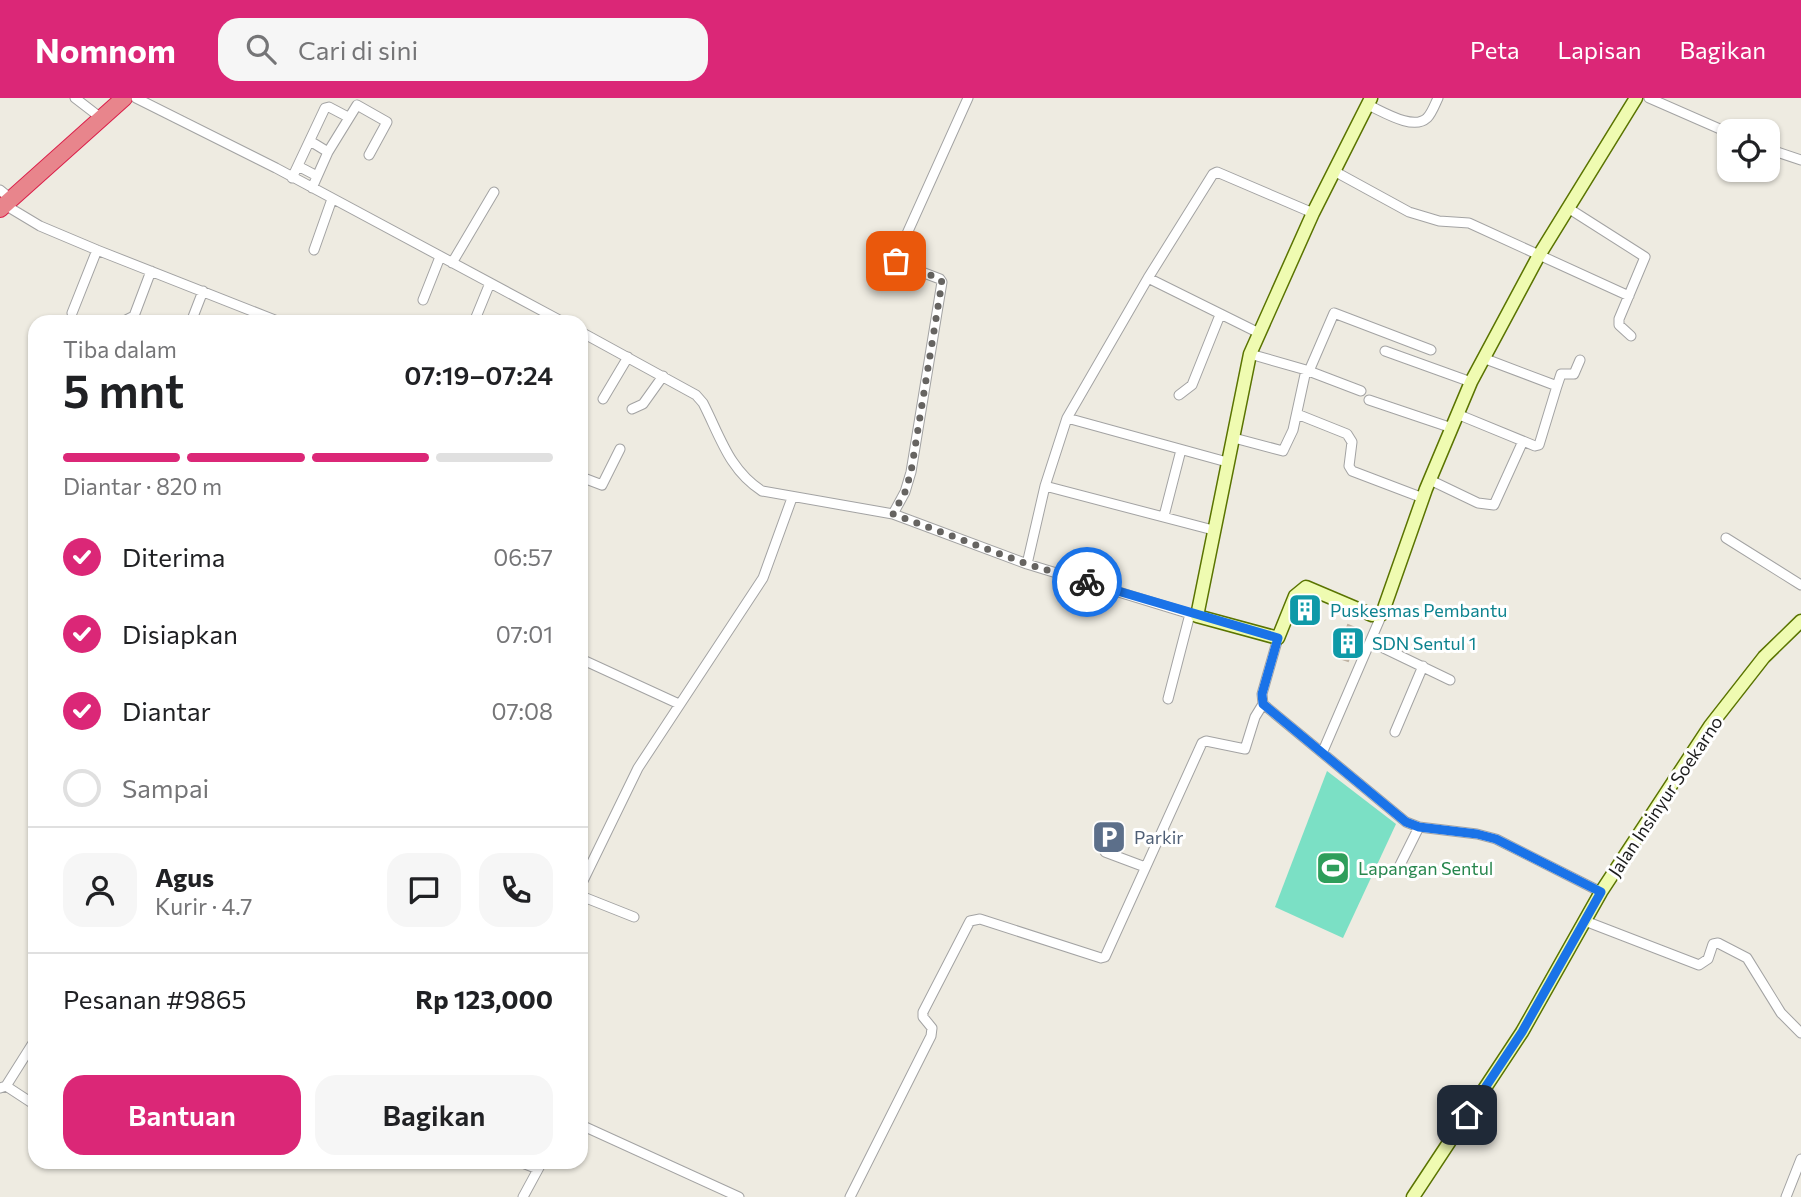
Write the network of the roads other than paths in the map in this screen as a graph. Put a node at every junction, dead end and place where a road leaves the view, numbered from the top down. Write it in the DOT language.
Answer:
graph roads {
  1 [pos="75,98"];
  2 [pos="124,98"];
  3 [pos="136,98"];
  4 [pos="968,98"];
  5 [pos="1438,98"];
  6 [pos="1636,98"];
  7 [pos="1649,98"];
  8 [pos="1369,101"];
  9 [pos="348,117"];
  10 [pos="101,118"];
  11 [pos="1717,128"];
  12 [pos="310,141"];
  13 [pos="328,152"];
  14 [pos="1780,153"];
  15 [pos="369,155"];
  16 [pos="1801,160"];
  17 [pos="298,166"];
  18 [pos="1334,171"];
  19 [pos="317,176"];
  20 [pos="292,178"];
  21 [pos="312,188"];
  22 [pos="494,192"];
  23 [pos="332,199"];
  24 [pos="4,201"];
  25 [pos="1568,208"];
  26 [pos="1313,213"];
  27 [pos="97,250"];
  28 [pos="314,250"];
  29 [pos="440,257"];
  30 [pos="1538,257"];
  31 [pos="453,263"];
  32 [pos="151,271"];
  33 [pos="1148,278"];
  34 [pos="490,283"];
  35 [pos="203,291"];
  36 [pos="1629,296"];
  37 [pos="423,300"];
  38 [pos="72,313"];
  39 [pos="134,315"];
  40 [pos="194,315"];
  41 [pos="263,315"];
  42 [pos="477,315"];
  43 [pos="550,315"];
  44 [pos="1220,315"];
  45 [pos="1259,333"];
  46 [pos="588,336"];
  47 [pos="1631,336"];
  48 [pos="1431,350"];
  49 [pos="1385,351"];
  50 [pos="1250,354"];
  51 [pos="628,357"];
  52 [pos="1483,358"];
  53 [pos="1580,360"];
  54 [pos="1307,371"];
  55 [pos="663,376"];
  56 [pos="1471,382"];
  57 [pos="1556,386"];
  58 [pos="1361,391"];
  59 [pos="1179,395"];
  60 [pos="603,399"];
  61 [pos="1368,400"];
  62 [pos="632,409"];
  63 [pos="1297,414"];
  64 [pos="1457,414"];
  65 [pos="1067,418"];
  66 [pos="1452,428"];
  67 [pos="1234,438"];
  68 [pos="1523,441"];
  69 [pos="620,449"];
  70 [pos="1181,450"];
  71 [pos="1227,462"];
  72 [pos="588,480"];
  73 [pos="1430,480"];
  74 [pos="1045,486"];
  75 [pos="792,498"];
  76 [pos="1423,498"];
  77 [pos="893,514"];
  78 [pos="1164,516"];
  79 [pos="1213,530"];
  80 [pos="1726,538"];
  81 [pos="1027,564"];
  82 [pos="1801,585"];
  83 [pos="1382,614"];
  84 [pos="1193,615"];
  85 [pos="1801,621"];
  86 [pos="1278,638"];
  87 [pos="1371,642"];
  88 [pos="588,662"];
  89 [pos="1423,666"];
  90 [pos="1450,680"];
  91 [pos="1168,699"];
  92 [pos="678,704"];
  93 [pos="1263,704"];
  94 [pos="1395,732"];
  95 [pos="1323,751"];
  96 [pos="1419,827"];
  97 [pos="1105,852"];
  98 [pos="1145,867"];
  99 [pos="588,870"];
  100 [pos="1397,870"];
  101 [pos="1601,892"];
  102 [pos="588,899"];
  103 [pos="634,917"];
  104 [pos="1585,921"];
  105 [pos="1801,1033"];
  106 [pos="28,1050"];
  107 [pos="3,1087"];
  108 [pos="28,1101"];
  109 [pos="588,1128"];
  110 [pos="1801,1159"];
  111 [pos="538,1169"];
  112 [pos="523,1197"];
  113 [pos="739,1197"];
  114 [pos="850,1197"];
  115 [pos="1413,1197"];
  116 [pos="1786,1197"];
  1 -- 10 [label="street"];
  2 -- 10 [label="highway"];
  3 -- 20 [label="street"];
  4 -- 77 [label="street"];
  5 -- 8 [label="street"];
  6 -- 25 [label="street"];
  7 -- 11 [label="street"];
  8 -- 18 [label="street"];
  9 -- 12 [label="street"];
  9 -- 13 [label="street"];
  9 -- 15 [label="street"];
  10 -- 24 [label="highway"];
  12 -- 13 [label="street"];
  12 -- 17 [label="street"];
  13 -- 19 [label="street"];
  14 -- 16 [label="street"];
  17 -- 19 [label="street"];
  17 -- 20 [label="street"];
  18 -- 26 [label="street"];
  18 -- 30 [label="street"];
  19 -- 21 [label="street"];
  20 -- 21 [label="street"];
  21 -- 23 [label="street"];
  22 -- 31 [label="street"];
  23 -- 28 [label="street"];
  23 -- 29 [label="street"];
  24 -- 27 [label="street"];
  25 -- 30 [label="street"];
  25 -- 36 [label="street"];
  26 -- 33 [label="street"];
  26 -- 45 [label="street"];
  27 -- 32 [label="street"];
  27 -- 38 [label="street"];
  29 -- 31 [label="street"];
  29 -- 37 [label="street"];
  30 -- 36 [label="street"];
  30 -- 52 [label="street"];
  31 -- 34 [label="street"];
  32 -- 35 [label="street"];
  32 -- 39 [label="street"];
  33 -- 44 [label="street"];
  33 -- 65 [label="street"];
  34 -- 42 [label="street"];
  34 -- 43 [label="street"];
  35 -- 40 [label="street"];
  35 -- 41 [label="street"];
  36 -- 47 [label="street"];
  44 -- 45 [label="street"];
  44 -- 59 [label="street"];
  45 -- 50 [label="street"];
  46 -- 51 [label="street"];
  48 -- 54 [label="street"];
  49 -- 56 [label="street"];
  50 -- 54 [label="street"];
  50 -- 67 [label="street"];
  51 -- 55 [label="street"];
  51 -- 60 [label="street"];
  52 -- 56 [label="street"];
  52 -- 57 [label="street"];
  53 -- 57 [label="street"];
  54 -- 58 [label="street"];
  54 -- 63 [label="street"];
  55 -- 62 [label="street"];
  55 -- 75 [label="street"];
  56 -- 64 [label="street"];
  57 -- 68 [label="street"];
  61 -- 66 [label="street"];
  63 -- 67 [label="street"];
  63 -- 76 [label="street"];
  64 -- 66 [label="street"];
  64 -- 68 [label="street"];
  65 -- 70 [label="street"];
  65 -- 74 [label="street"];
  66 -- 73 [label="street"];
  67 -- 71 [label="street"];
  68 -- 73 [label="street"];
  69 -- 72 [label="street"];
  70 -- 71 [label="street"];
  70 -- 78 [label="street"];
  71 -- 79 [label="street"];
  73 -- 76 [label="street"];
  74 -- 78 [label="street"];
  74 -- 81 [label="street"];
  75 -- 77 [label="street"];
  75 -- 92 [label="street"];
  76 -- 83 [label="street"];
  77 -- 81 [label="street"];
  78 -- 79 [label="street"];
  79 -- 84 [label="street"];
  80 -- 82 [label="street"];
  81 -- 84 [label="street"];
  83 -- 86 [label="street"];
  83 -- 87 [label="street"];
  84 -- 86 [label="street"];
  84 -- 91 [label="street"];
  85 -- 101 [label="street, Jalan Insinyur Soekarno"];
  86 -- 93 [label="street"];
  87 -- 89 [label="street"];
  87 -- 95 [label="street"];
  88 -- 92 [label="street"];
  89 -- 90 [label="street"];
  89 -- 94 [label="street"];
  92 -- 99 [label="street"];
  93 -- 95 [label="street"];
  93 -- 98 [label="street"];
  95 -- 96 [label="street"];
  96 -- 100 [label="street"];
  96 -- 101 [label="street"];
  97 -- 98 [label="street"];
  98 -- 114 [label="street"];
  101 -- 104 [label="street, Jalan Insinyur Soekarno"];
  102 -- 103 [label="street"];
  104 -- 105 [label="street"];
  104 -- 115 [label="street, Jalan Insinyur Soekarno"];
  106 -- 107 [label="street"];
  107 -- 108 [label="street"];
  109 -- 113 [label="street"];
  110 -- 116 [label="street"];
  111 -- 112 [label="street"];
}
